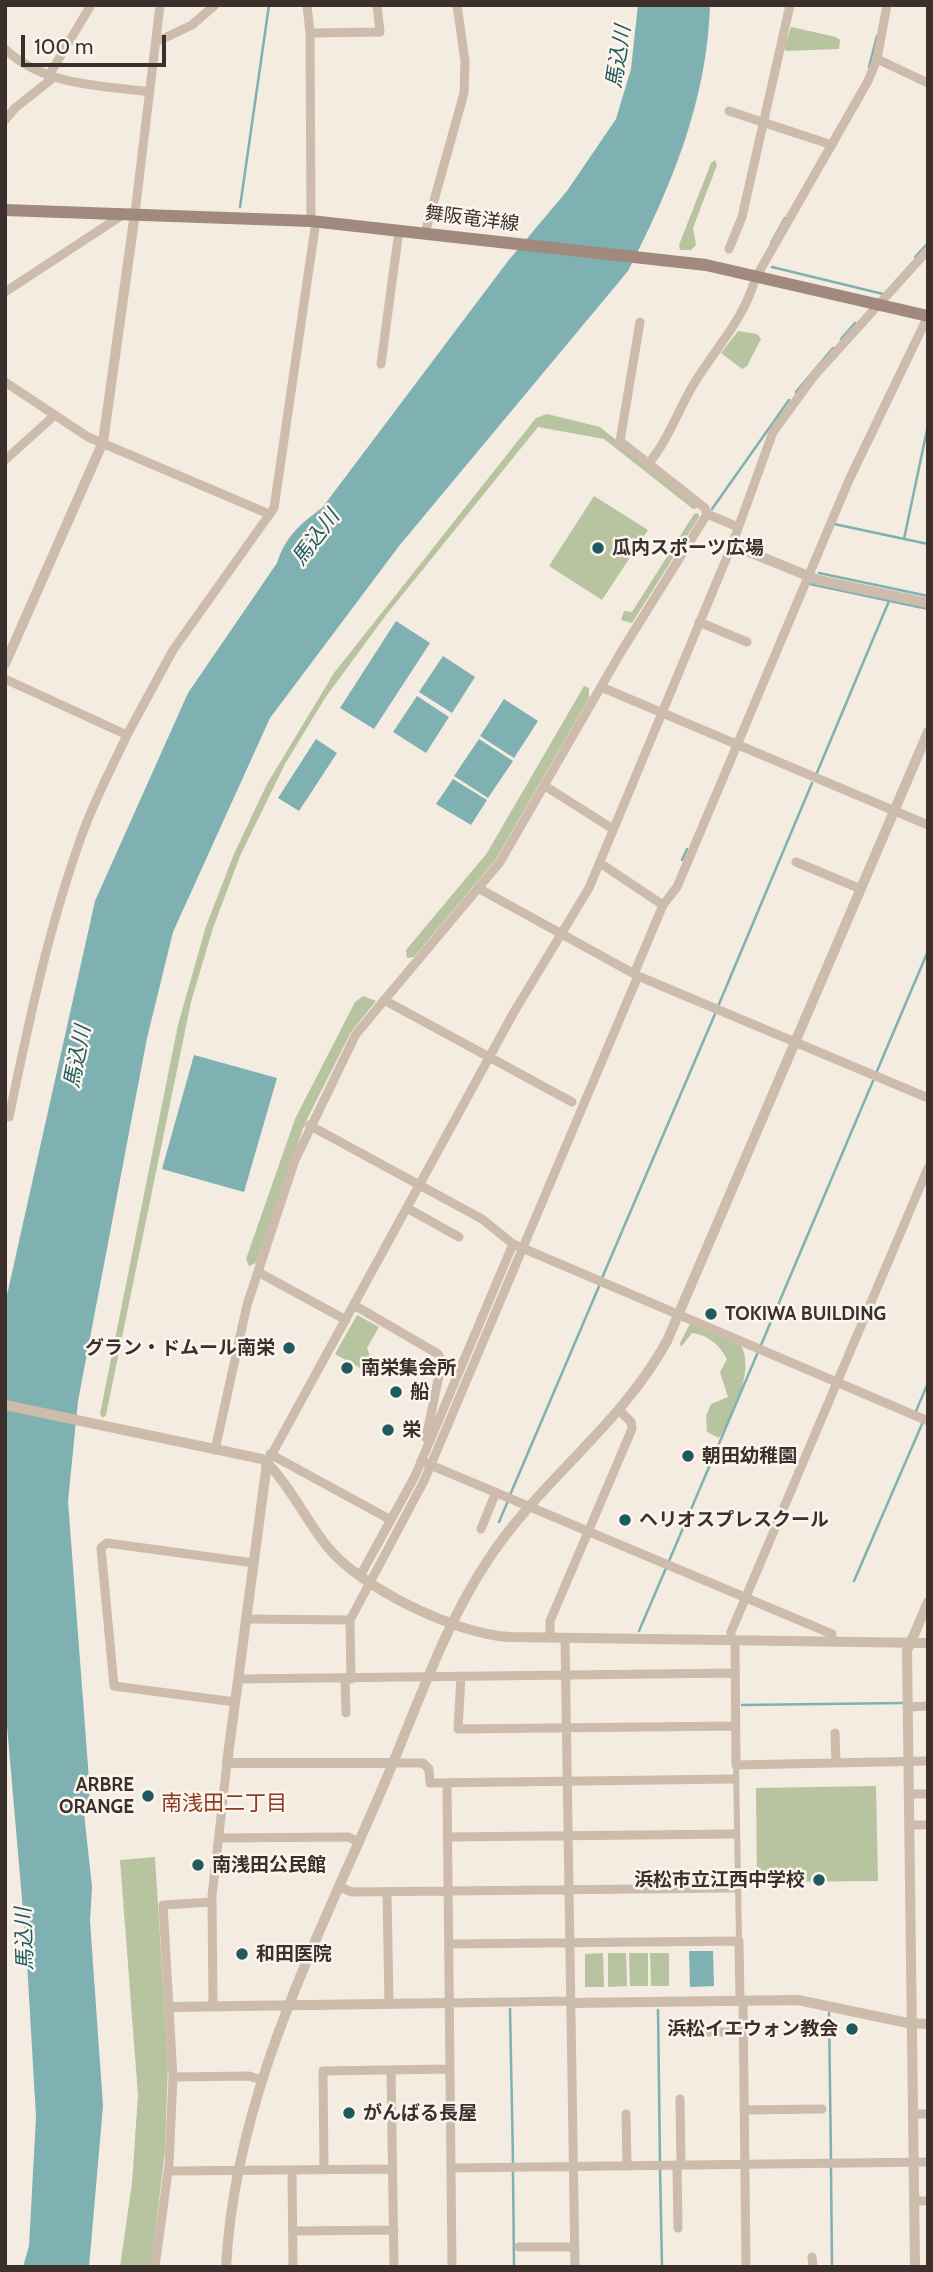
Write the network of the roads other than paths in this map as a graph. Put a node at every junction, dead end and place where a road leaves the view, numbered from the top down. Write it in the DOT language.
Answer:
graph roads {
  1 [pos="91,5"];
  2 [pos="160,5"];
  3 [pos="215,5"];
  4 [pos="306,5"];
  5 [pos="377,5"];
  6 [pos="457,5"];
  7 [pos="790,5"];
  8 [pos="887,5"];
  9 [pos="310,33"];
  10 [pos="156,42"];
  11 [pos="5,49"];
  12 [pos="877,59"];
  13 [pos="51,78"];
  14 [pos="928,83"];
  15 [pos="150,92"];
  16 [pos="729,111"];
  17 [pos="5,120"];
  18 [pos="763,120"];
  19 [pos="832,145"];
  20 [pos="5,211"];
  21 [pos="130,213"];
  22 [pos="314,221"];
  23 [pos="399,230"];
  24 [pos="425,233"];
  25 [pos="729,249"];
  26 [pos="928,250"];
  27 [pos="758,275"];
  28 [pos="5,292"];
  29 [pos="879,305"];
  30 [pos="928,316"];
  31 [pos="640,322"];
  32 [pos="381,365"];
  33 [pos="6,384"];
  34 [pos="55,415"];
  35 [pos="103,442"];
  36 [pos="5,460"];
  37 [pos="649,463"];
  38 [pos="269,514"];
  39 [pos="707,514"];
  40 [pos="738,527"];
  41 [pos="732,545"];
  42 [pos="808,577"];
  43 [pos="928,603"];
  44 [pos="699,622"];
  45 [pos="747,642"];
  46 [pos="5,664"];
  47 [pos="5,679"];
  48 [pos="601,687"];
  49 [pos="661,714"];
  50 [pos="928,732"];
  51 [pos="127,735"];
  52 [pos="737,746"];
  53 [pos="545,786"];
  54 [pos="894,811"];
  55 [pos="928,825"];
  56 [pos="613,829"];
  57 [pos="796,862"];
  58 [pos="600,863"];
  59 [pos="478,888"];
  60 [pos="860,889"];
  61 [pos="663,905"];
  62 [pos="562,934"];
  63 [pos="636,975"];
  64 [pos="384,1000"];
  65 [pos="795,1042"];
  66 [pos="489,1058"];
  67 [pos="928,1098"];
  68 [pos="572,1102"];
  69 [pos="5,1116"];
  70 [pos="309,1125"];
  71 [pos="928,1168"];
  72 [pos="420,1185"];
  73 [pos="407,1208"];
  74 [pos="459,1237"];
  75 [pos="513,1244"];
  76 [pos="523,1248"];
  77 [pos="258,1272"];
  78 [pos="354,1305"];
  79 [pos="680,1314"];
  80 [pos="346,1320"];
  81 [pos="837,1382"];
  82 [pos="5,1405"];
  83 [pos="620,1411"];
  84 [pos="928,1422"];
  85 [pos="430,1440"];
  86 [pos="215,1450"];
  87 [pos="268,1459"];
  88 [pos="421,1461"];
  89 [pos="431,1465"];
  90 [pos="496,1492"];
  91 [pos="530,1507"];
  92 [pos="391,1520"];
  93 [pos="481,1529"];
  94 [pos="588,1531"];
  95 [pos="254,1563"];
  96 [pos="365,1579"];
  97 [pos="746,1597"];
  98 [pos="928,1602"];
  99 [pos="246,1619"];
  100 [pos="350,1620"];
  101 [pos="453,1625"];
  102 [pos="550,1637"];
  103 [pos="565,1638"];
  104 [pos="733,1640"];
  105 [pos="832,1642"];
  106 [pos="911,1643"];
  107 [pos="928,1643"];
  108 [pos="735,1673"];
  109 [pos="565,1675"];
  110 [pos="461,1676"];
  111 [pos="430,1678"];
  112 [pos="238,1679"];
  113 [pos="348,1679"];
  114 [pos="235,1702"];
  115 [pos="928,1706"];
  116 [pos="908,1707"];
  117 [pos="346,1713"];
  118 [pos="736,1726"];
  119 [pos="566,1728"];
  120 [pos="835,1733"];
  121 [pos="909,1761"];
  122 [pos="928,1761"];
  123 [pos="227,1763"];
  124 [pos="393,1763"];
  125 [pos="836,1763"];
  126 [pos="737,1765"];
  127 [pos="735,1779"];
  128 [pos="567,1781"];
  129 [pos="447,1783"];
  130 [pos="909,1794"];
  131 [pos="928,1794"];
  132 [pos="910,1825"];
  133 [pos="928,1825"];
  134 [pos="736,1834"];
  135 [pos="568,1836"];
  136 [pos="447,1837"];
  137 [pos="219,1838"];
  138 [pos="359,1842"];
  139 [pos="340,1888"];
  140 [pos="737,1888"];
  141 [pos="568,1890"];
  142 [pos="448,1891"];
  143 [pos="387,1892"];
  144 [pos="212,1902"];
  145 [pos="739,1941"];
  146 [pos="569,1943"];
  147 [pos="449,1944"];
  148 [pos="741,2001"];
  149 [pos="570,2002"];
  150 [pos="448,2003"];
  151 [pos="389,2004"];
  152 [pos="290,2005"];
  153 [pos="213,2006"];
  154 [pos="171,2007"];
  155 [pos="912,2024"];
  156 [pos="928,2024"];
  157 [pos="684,2032"];
  158 [pos="743,2032"];
  159 [pos="449,2069"];
  160 [pos="391,2070"];
  161 [pos="173,2077"];
  162 [pos="261,2080"];
  163 [pos="680,2099"];
  164 [pos="822,2109"];
  165 [pos="744,2110"];
  166 [pos="913,2114"];
  167 [pos="928,2114"];
  168 [pos="626,2115"];
  169 [pos="914,2162"];
  170 [pos="928,2162"];
  171 [pos="745,2164"];
  172 [pos="679,2165"];
  173 [pos="627,2166"];
  174 [pos="574,2167"];
  175 [pos="451,2168"];
  176 [pos="393,2169"];
  177 [pos="324,2170"];
  178 [pos="168,2171"];
  179 [pos="237,2171"];
  180 [pos="292,2171"];
  181 [pos="915,2201"];
  182 [pos="928,2201"];
  183 [pos="678,2228"];
  184 [pos="394,2230"];
  185 [pos="293,2231"];
  186 [pos="575,2247"];
  187 [pos="519,2248"];
  188 [pos="155,2267"];
  189 [pos="226,2267"];
  190 [pos="293,2267"];
  191 [pos="394,2267"];
  192 [pos="452,2267"];
  193 [pos="575,2267"];
  194 [pos="746,2267"];
  195 [pos="915,2267"];
  1 -- 13 [label="street"];
  2 -- 10 [label="street"];
  3 -- 10 [label="street"];
  4 -- 9 [label="street"];
  5 -- 9 [label="street"];
  6 -- 24 [label="street"];
  7 -- 18 [label="street"];
  8 -- 12 [label="street"];
  9 -- 22 [label="street"];
  10 -- 15 [label="street"];
  11 -- 13 [label="street"];
  12 -- 14 [label="street"];
  12 -- 19 [label="street"];
  13 -- 15 [label="street"];
  13 -- 17 [label="street"];
  15 -- 21 [label="street"];
  16 -- 18 [label="street"];
  18 -- 19 [label="street"];
  18 -- 25 [label="street"];
  19 -- 27 [label="street"];
  20 -- 21 [label="main road, 舞阪竜洋線"];
  21 -- 22 [label="main road, 舞阪竜洋線"];
  21 -- 28 [label="street"];
  21 -- 35 [label="street"];
  22 -- 23 [label="main road, 舞阪竜洋線"];
  22 -- 38 [label="street"];
  23 -- 24 [label="main road, 舞阪竜洋線"];
  23 -- 32 [label="street"];
  24 -- 27 [label="main road, 舞阪竜洋線"];
  26 -- 29 [label="street"];
  27 -- 29 [label="main road, 舞阪竜洋線"];
  27 -- 37 [label="street"];
  29 -- 30 [label="main road, 舞阪竜洋線"];
  29 -- 40 [label="street"];
  30 -- 42 [label="street"];
  31 -- 37 [label="street"];
  33 -- 34 [label="street"];
  34 -- 35 [label="street"];
  34 -- 36 [label="street"];
  35 -- 38 [label="street"];
  35 -- 46 [label="street"];
  37 -- 39 [label="street"];
  38 -- 51 [label="street"];
  39 -- 40 [label="street"];
  39 -- 48 [label="street"];
  40 -- 41 [label="street"];
  41 -- 42 [label="street"];
  41 -- 44 [label="street"];
  42 -- 43 [label="street"];
  42 -- 52 [label="street"];
  44 -- 45 [label="street"];
  44 -- 49 [label="street"];
  47 -- 51 [label="street"];
  48 -- 49 [label="street"];
  48 -- 53 [label="street"];
  49 -- 52 [label="street"];
  49 -- 56 [label="street"];
  50 -- 54 [label="street"];
  51 -- 69 [label="street"];
  52 -- 54 [label="street"];
  52 -- 61 [label="street"];
  53 -- 56 [label="street"];
  53 -- 59 [label="street"];
  54 -- 55 [label="street"];
  54 -- 60 [label="street"];
  56 -- 58 [label="street"];
  57 -- 60 [label="street"];
  58 -- 61 [label="street"];
  58 -- 62 [label="street"];
  59 -- 62 [label="street"];
  59 -- 64 [label="street"];
  60 -- 65 [label="street"];
  61 -- 63 [label="street"];
  62 -- 63 [label="street"];
  62 -- 66 [label="street"];
  63 -- 65 [label="street"];
  63 -- 76 [label="street"];
  64 -- 66 [label="street"];
  64 -- 70 [label="street"];
  65 -- 67 [label="street"];
  65 -- 79 [label="street"];
  66 -- 68 [label="street"];
  66 -- 72 [label="street"];
  70 -- 72 [label="street"];
  70 -- 77 [label="street"];
  71 -- 81 [label="street"];
  72 -- 73 [label="street"];
  72 -- 75 [label="street"];
  73 -- 74 [label="street"];
  73 -- 78 [label="street"];
  75 -- 76 [label="street"];
  75 -- 85 [label="street"];
  76 -- 79 [label="street"];
  76 -- 89 [label="street"];
  77 -- 80 [label="street"];
  77 -- 86 [label="street"];
  78 -- 80 [label="street"];
  78 -- 85 [label="street"];
  79 -- 81 [label="street"];
  79 -- 83 [label="street"];
  80 -- 87 [label="street"];
  81 -- 84 [label="street"];
  81 -- 97 [label="street"];
  82 -- 86 [label="street"];
  83 -- 91 [label="street"];
  83 -- 94 [label="street"];
  85 -- 88 [label="street"];
  86 -- 87 [label="street"];
  87 -- 92 [label="street"];
  87 -- 95 [label="street"];
  87 -- 96 [label="street"];
  88 -- 89 [label="street"];
  88 -- 92 [label="street"];
  89 -- 90 [label="street"];
  89 -- 96 [label="street"];
  90 -- 91 [label="street"];
  90 -- 93 [label="street"];
  91 -- 94 [label="street"];
  91 -- 101 [label="street"];
  92 -- 96 [label="street"];
  94 -- 97 [label="street"];
  94 -- 102 [label="street"];
  95 -- 99 [label="street"];
  95 -- 114 [label="street"];
  96 -- 100 [label="street"];
  96 -- 101 [label="street"];
  97 -- 104 [label="street"];
  97 -- 105 [label="street"];
  98 -- 106 [label="street"];
  99 -- 100 [label="street"];
  99 -- 112 [label="street"];
  100 -- 113 [label="street"];
  101 -- 102 [label="street"];
  101 -- 111 [label="street"];
  102 -- 103 [label="street"];
  103 -- 104 [label="street"];
  103 -- 109 [label="street"];
  104 -- 105 [label="street"];
  104 -- 108 [label="street"];
  105 -- 106 [label="street"];
  106 -- 107 [label="street"];
  106 -- 116 [label="street"];
  108 -- 109 [label="street"];
  108 -- 118 [label="street"];
  109 -- 110 [label="street"];
  109 -- 119 [label="street"];
  110 -- 111 [label="street"];
  110 -- 119 [label="street"];
  111 -- 113 [label="street"];
  111 -- 124 [label="street"];
  112 -- 113 [label="street"];
  112 -- 114 [label="street"];
  113 -- 117 [label="street"];
  114 -- 123 [label="street"];
  115 -- 116 [label="street"];
  116 -- 121 [label="street"];
  118 -- 119 [label="street"];
  118 -- 126 [label="street"];
  119 -- 128 [label="street"];
  120 -- 125 [label="street"];
  121 -- 122 [label="street"];
  121 -- 125 [label="street"];
  121 -- 130 [label="street"];
  123 -- 124 [label="street"];
  123 -- 137 [label="street"];
  124 -- 129 [label="street"];
  124 -- 138 [label="street"];
  125 -- 126 [label="street"];
  126 -- 127 [label="street"];
  127 -- 128 [label="street"];
  127 -- 134 [label="street"];
  128 -- 129 [label="street"];
  128 -- 135 [label="street"];
  129 -- 136 [label="street"];
  130 -- 131 [label="street"];
  130 -- 132 [label="street"];
  132 -- 133 [label="street"];
  132 -- 155 [label="street"];
  134 -- 135 [label="street"];
  134 -- 140 [label="street"];
  135 -- 136 [label="street"];
  135 -- 141 [label="street"];
  136 -- 142 [label="street"];
  137 -- 138 [label="street"];
  137 -- 144 [label="street"];
  138 -- 139 [label="street"];
  139 -- 143 [label="street"];
  139 -- 152 [label="street"];
  140 -- 141 [label="street"];
  140 -- 145 [label="street"];
  141 -- 142 [label="street"];
  141 -- 146 [label="street"];
  142 -- 143 [label="street"];
  142 -- 147 [label="street"];
  143 -- 151 [label="street"];
  144 -- 153 [label="street"];
  144 -- 154 [label="street"];
  145 -- 146 [label="street"];
  145 -- 148 [label="street"];
  146 -- 147 [label="street"];
  146 -- 149 [label="street"];
  147 -- 150 [label="street"];
  148 -- 149 [label="street"];
  148 -- 155 [label="street"];
  148 -- 158 [label="street"];
  149 -- 150 [label="street"];
  149 -- 174 [label="street"];
  150 -- 151 [label="street"];
  150 -- 159 [label="street"];
  151 -- 152 [label="street"];
  152 -- 153 [label="street"];
  152 -- 162 [label="street"];
  153 -- 154 [label="street"];
  154 -- 161 [label="street"];
  155 -- 156 [label="street"];
  155 -- 166 [label="street"];
  157 -- 158 [label="street"];
  158 -- 165 [label="street"];
  159 -- 160 [label="street"];
  159 -- 175 [label="street"];
  160 -- 176 [label="street"];
  160 -- 177 [label="street"];
  161 -- 162 [label="street"];
  161 -- 178 [label="street"];
  162 -- 179 [label="street"];
  163 -- 172 [label="street"];
  164 -- 165 [label="street"];
  165 -- 171 [label="street"];
  166 -- 167 [label="street"];
  166 -- 169 [label="street"];
  168 -- 173 [label="street"];
  169 -- 170 [label="street"];
  169 -- 171 [label="street"];
  169 -- 181 [label="street"];
  171 -- 172 [label="street"];
  171 -- 194 [label="street"];
  172 -- 173 [label="street"];
  172 -- 183 [label="street"];
  173 -- 174 [label="street"];
  174 -- 175 [label="street"];
  174 -- 186 [label="street"];
  175 -- 192 [label="street"];
  176 -- 177 [label="street"];
  176 -- 184 [label="street"];
  177 -- 180 [label="street"];
  178 -- 179 [label="street"];
  178 -- 188 [label="street"];
  179 -- 180 [label="street"];
  179 -- 189 [label="street"];
  180 -- 185 [label="street"];
  181 -- 182 [label="street"];
  181 -- 195 [label="street"];
  184 -- 185 [label="street"];
  184 -- 191 [label="street"];
  185 -- 190 [label="street"];
  186 -- 187 [label="street"];
  186 -- 193 [label="street"];
}
